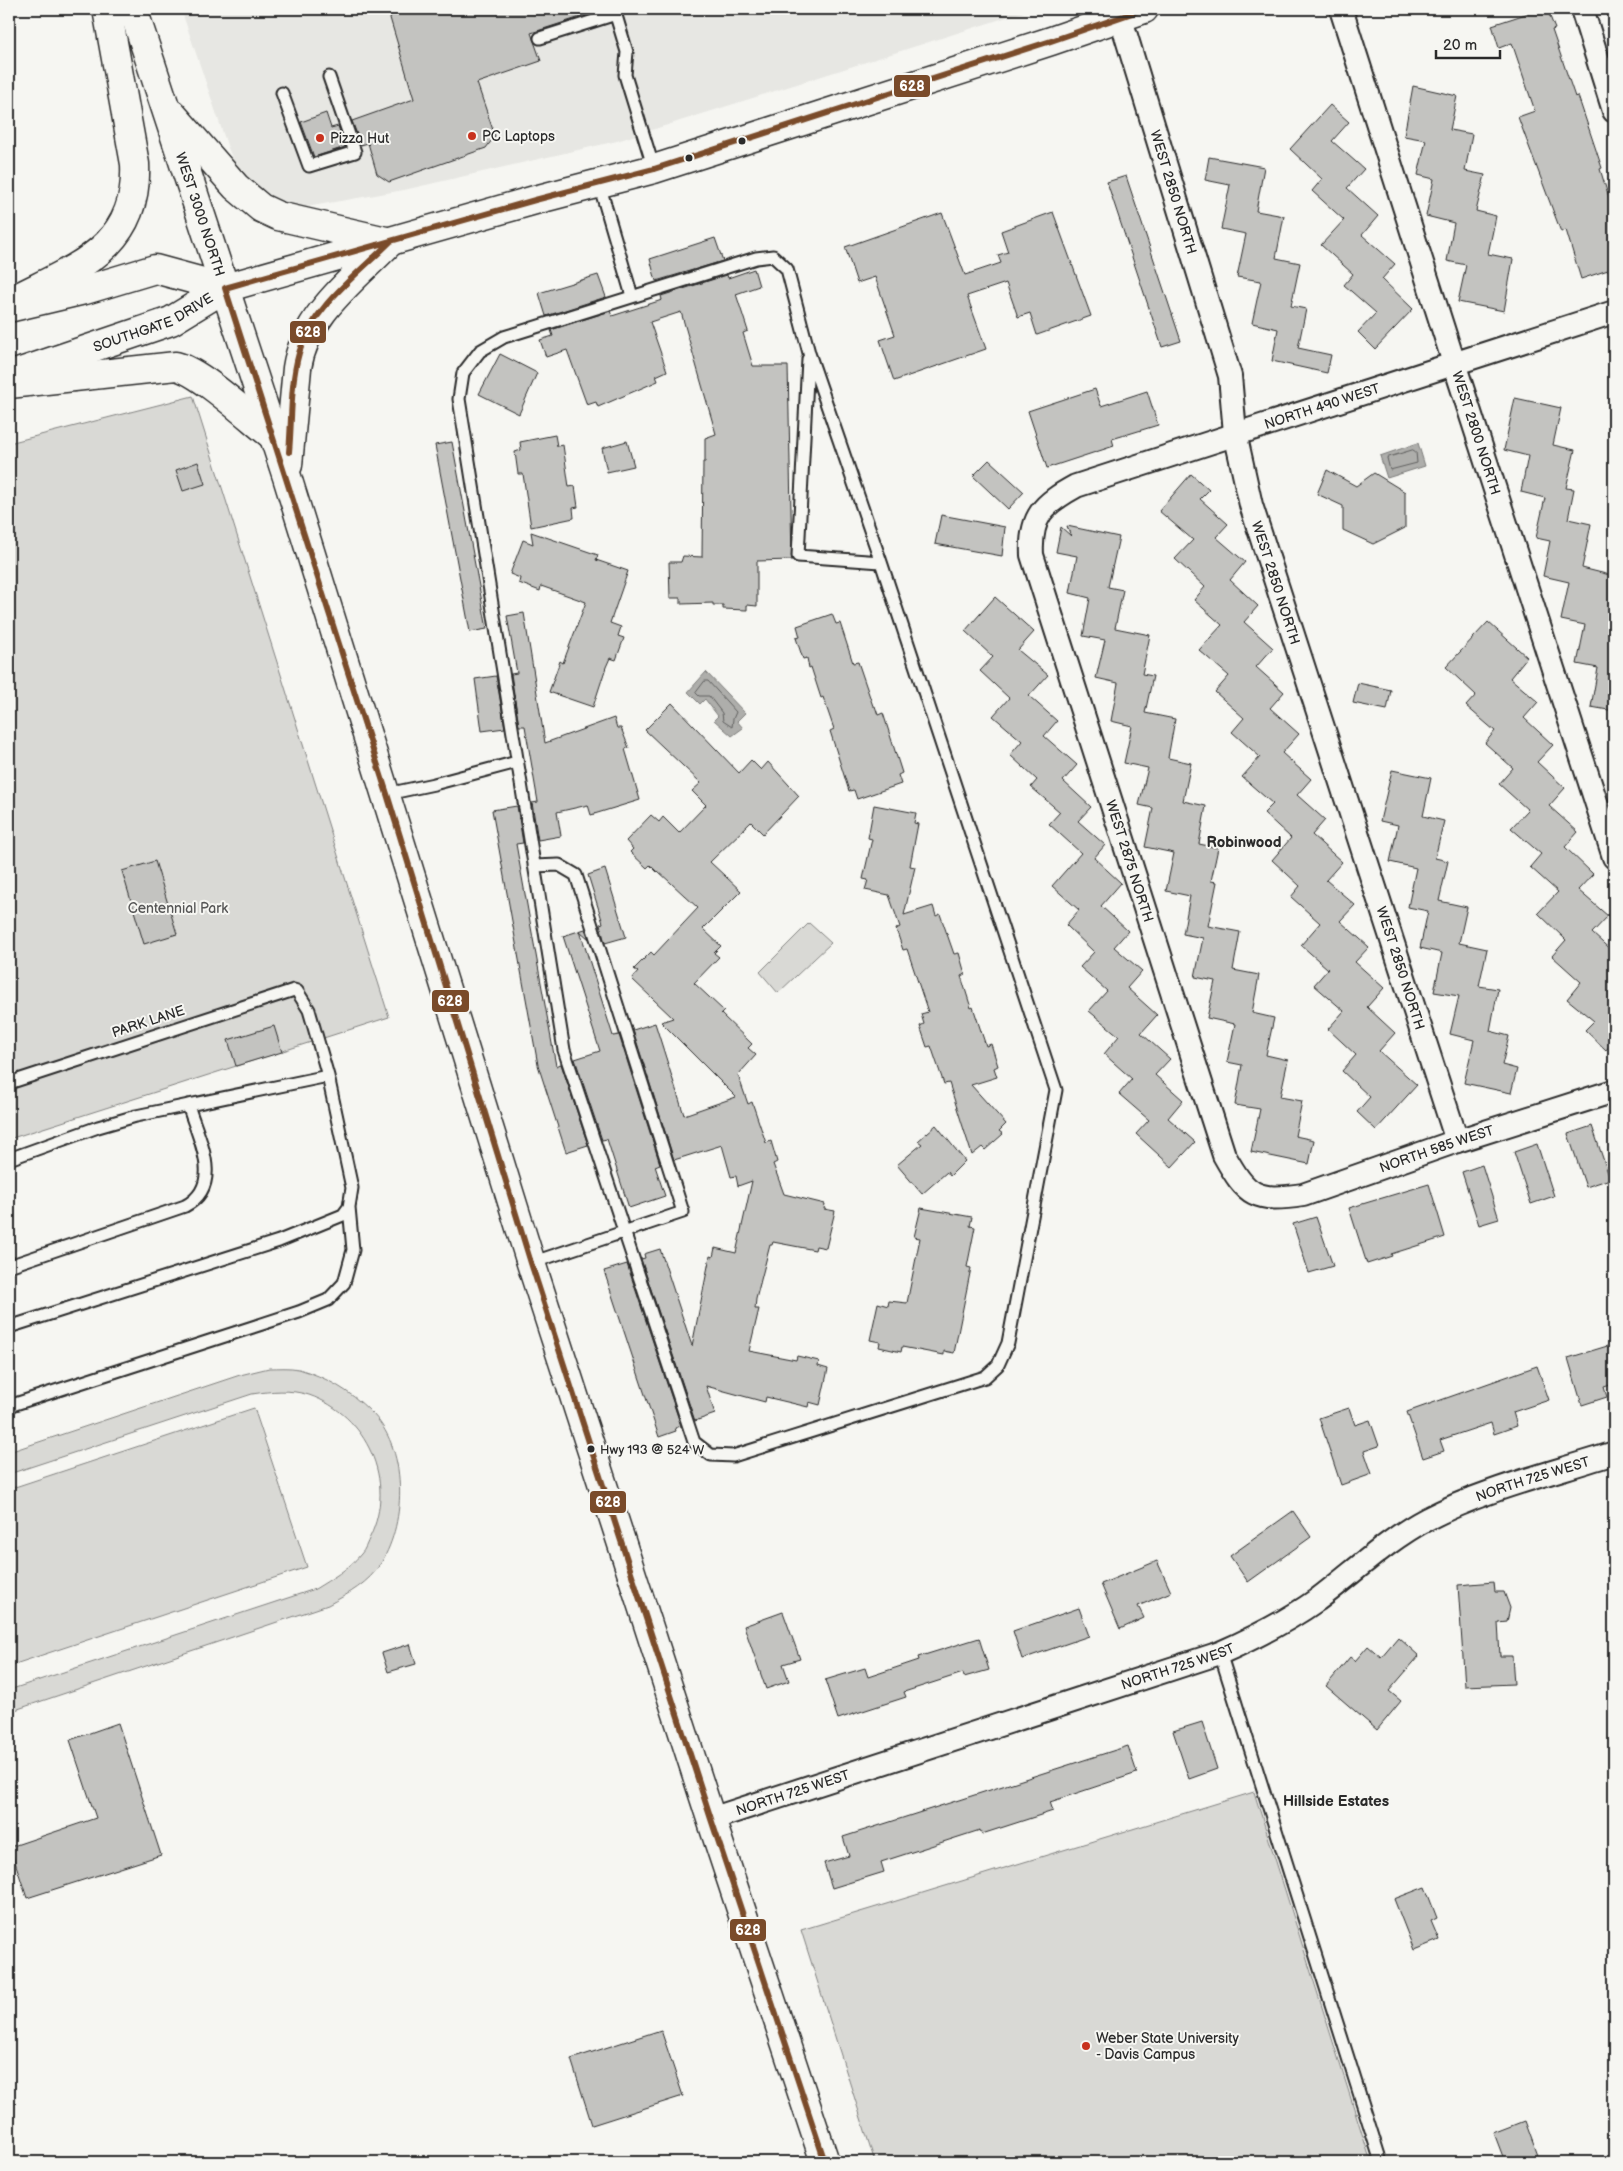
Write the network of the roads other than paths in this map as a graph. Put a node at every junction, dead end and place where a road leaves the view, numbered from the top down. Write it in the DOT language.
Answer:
graph roads {
  1 [pos="107,9"];
  2 [pos="133,9"];
  3 [pos="1341,9"];
  4 [pos="1582,9"];
  5 [pos="615,11"];
  6 [pos="1127,11"];
  7 [pos="540,38"];
  8 [pos="329,77"];
  9 [pos="282,93"];
  10 [pos="164,106"];
  11 [pos="1614,111"];
  12 [pos="654,169"];
  13 [pos="599,184"];
  14 [pos="390,242"];
  15 [pos="225,288"];
  16 [pos="632,296"];
  17 [pos="9,302"];
  18 [pos="9,308"];
  19 [pos="1614,312"];
  20 [pos="809,353"];
  21 [pos="1454,364"];
  22 [pos="9,376"];
  23 [pos="9,384"];
  24 [pos="1235,433"];
  25 [pos="273,436"];
  26 [pos="287,477"];
  27 [pos="1038,516"];
  28 [pos="881,562"];
  29 [pos="517,762"];
  30 [pos="387,794"];
  31 [pos="1614,857"];
  32 [pos="534,866"];
  33 [pos="328,1076"];
  34 [pos="9,1083"];
  35 [pos="1614,1091"];
  36 [pos="188,1105"];
  37 [pos="1457,1141"];
  38 [pos="9,1159"];
  39 [pos="1256,1196"];
  40 [pos="349,1207"];
  41 [pos="625,1232"];
  42 [pos="531,1264"];
  43 [pos="9,1266"];
  44 [pos="9,1327"];
  45 [pos="9,1406"];
  46 [pos="1614,1453"];
  47 [pos="1220,1653"];
  48 [pos="711,1819"];
  49 [pos="825,2162"];
  50 [pos="1381,2162"];
  1 -- 17 [label="main road"];
  2 -- 10 [label="main road, WEST 3000 NORTH"];
  3 -- 21 [label="street, WEST 2800 NORTH"];
  4 -- 11 [label="street"];
  5 -- 7 [label="lane"];
  5 -- 12 [label="lane"];
  6 -- 12 [label="main road"];
  6 -- 24 [label="street, WEST 2850 NORTH"];
  8 -- 9 [label="lane"];
  10 -- 14 [label="main road"];
  10 -- 15 [label="main road, WEST 3000 NORTH"];
  12 -- 13 [label="main road"];
  13 -- 14 [label="main road"];
  13 -- 16 [label="lane"];
  14 -- 15 [label="main road"];
  14 -- 26 [label="main road"];
  15 -- 18 [label="main road, SOUTHGATE DRIVE"];
  15 -- 22 [label="main road, SOUTHGATE DRIVE"];
  15 -- 25 [label="main road, WEST 3000 NORTH"];
  16 -- 20 [label="lane"];
  16 -- 29 [label="lane"];
  19 -- 21 [label="street, NORTH 490 WEST"];
  20 -- 28 [label="lane"];
  20 -- 28 [label="lane"];
  21 -- 24 [label="street, NORTH 490 WEST"];
  21 -- 31 [label="street, WEST 2800 NORTH"];
  23 -- 25 [label="main road"];
  24 -- 27 [label="street, NORTH 490 WEST"];
  24 -- 37 [label="street, WEST 2850 NORTH"];
  25 -- 26 [label="main road, WEST 3000 NORTH"];
  26 -- 30 [label="main road, WEST 3000 NORTH"];
  27 -- 39 [label="street, WEST 2875 NORTH"];
  28 -- 41 [label="lane"];
  29 -- 30 [label="lane"];
  29 -- 32 [label="lane"];
  30 -- 42 [label="main road, WEST 3000 NORTH"];
  32 -- 41 [label="lane"];
  32 -- 41 [label="lane"];
  33 -- 34 [label="lane, PARK LANE"];
  33 -- 36 [label="lane"];
  33 -- 40 [label="lane"];
  35 -- 37 [label="street, NORTH 585 WEST"];
  36 -- 38 [label="lane"];
  36 -- 43 [label="lane"];
  37 -- 39 [label="street, NORTH 585 WEST"];
  40 -- 44 [label="lane"];
  40 -- 45 [label="lane"];
  41 -- 42 [label="lane"];
  42 -- 48 [label="main road, WEST 3000 NORTH"];
  46 -- 47 [label="street, NORTH 725 WEST"];
  47 -- 48 [label="street, NORTH 725 WEST"];
  47 -- 50 [label="lane"];
  48 -- 49 [label="main road, WEST 3000 NORTH"];
}
